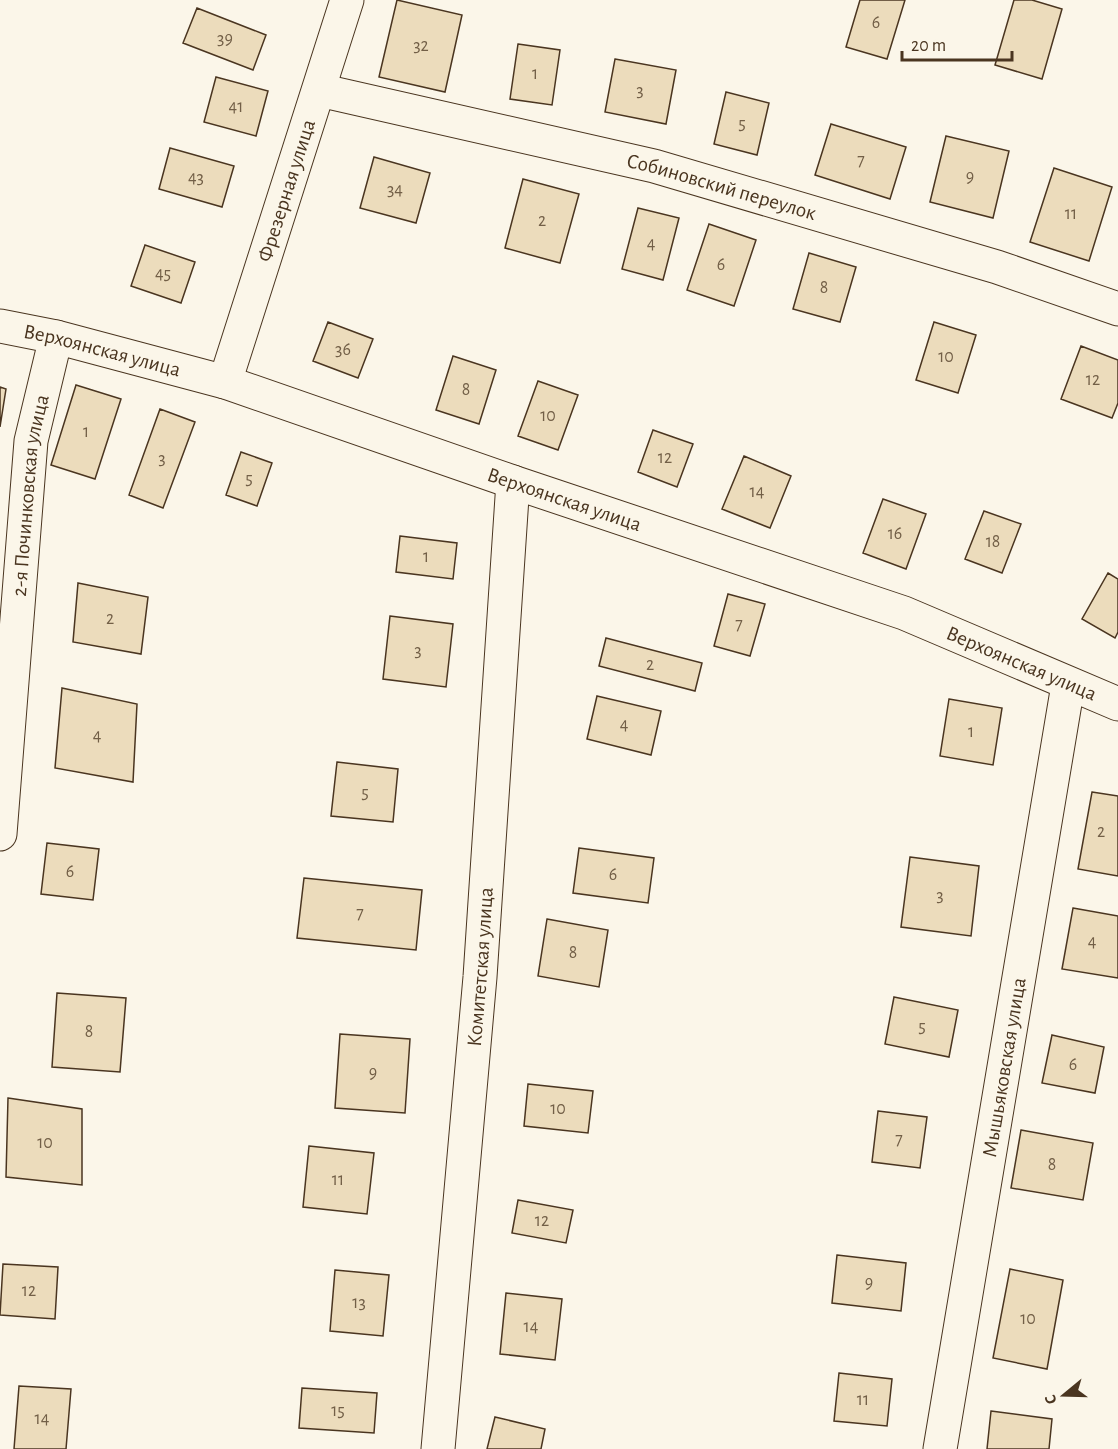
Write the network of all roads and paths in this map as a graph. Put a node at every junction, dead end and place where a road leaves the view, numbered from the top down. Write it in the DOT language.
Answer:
graph roads {
  1 [pos="347,0"];
  2 [pos="319,90"];
  3 [pos="1118,309"];
  4 [pos="0,326"];
  5 [pos="56,337"];
  6 [pos="225,382"];
  7 [pos="513,482"];
  8 [pos="1068,685"];
  9 [pos="1118,704"];
  10 [pos="0,834"];
  11 [pos="438,1449"];
  12 [pos="940,1449"];
  1 -- 2 [label="street, Фрезерная улица"];
  2 -- 3 [label="street, Собиновский переулок"];
  2 -- 6 [label="street, Фрезерная улица"];
  4 -- 5 [label="street, Верхоянская улица"];
  5 -- 6 [label="street, Верхоянская улица"];
  5 -- 10 [label="street, 2-я Починковская улица"];
  6 -- 7 [label="street, Верхоянская улица"];
  7 -- 8 [label="street, Верхоянская улица"];
  7 -- 11 [label="street, Комитетская улица"];
  8 -- 9 [label="street, Верхоянская улица"];
  8 -- 12 [label="street, Мышьяковская улица"];
}
